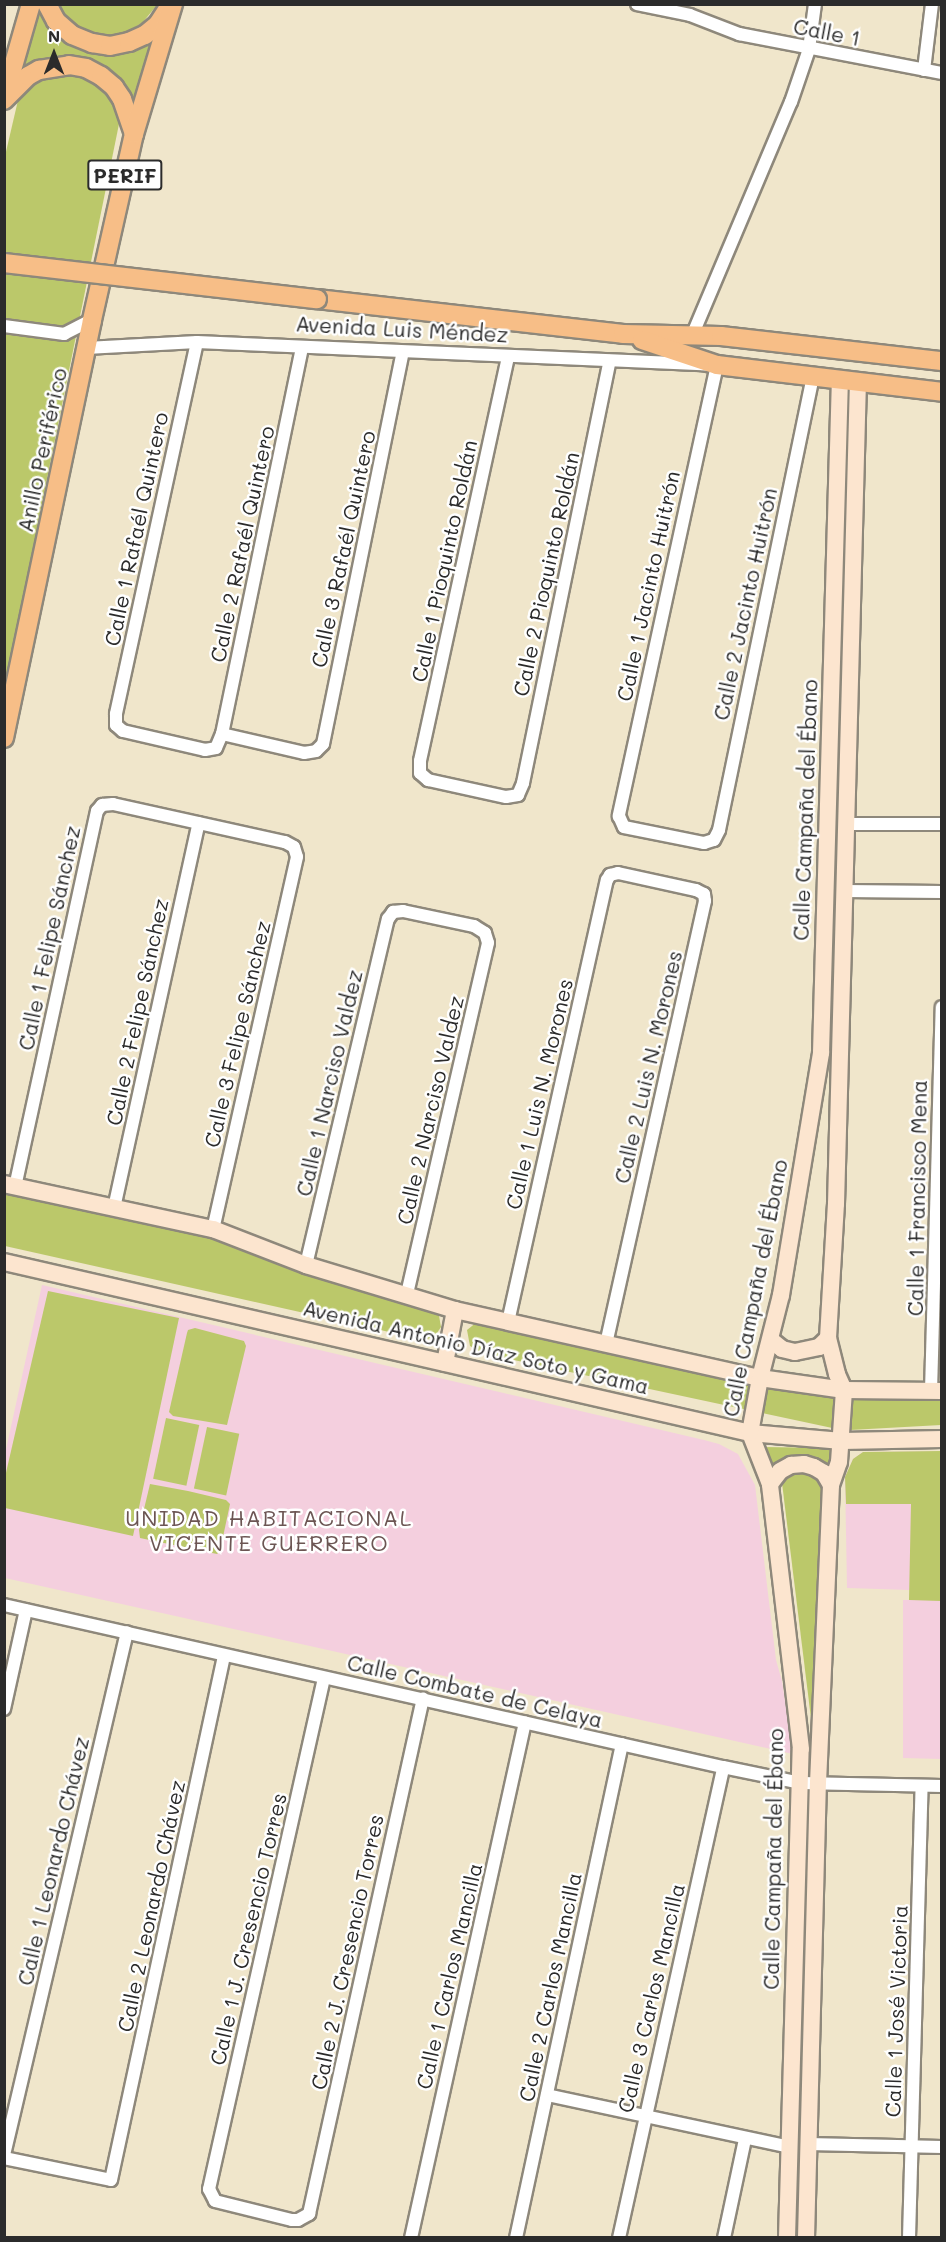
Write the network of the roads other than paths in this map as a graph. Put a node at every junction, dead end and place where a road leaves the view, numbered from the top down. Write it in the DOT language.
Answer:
graph roads {
  1 [pos="30,4"];
  2 [pos="46,4"];
  3 [pos="172,4"];
  4 [pos="637,4"];
  5 [pos="814,4"];
  6 [pos="932,4"];
  7 [pos="691,10"];
  8 [pos="809,49"];
  9 [pos="924,70"];
  10 [pos="942,73"];
  11 [pos="4,99"];
  12 [pos="134,134"];
  13 [pos="4,263"];
  14 [pos="92,320"];
  15 [pos="4,326"];
  16 [pos="623,334"];
  17 [pos="692,336"];
  18 [pos="197,342"];
  19 [pos="302,346"];
  20 [pos="86,348"];
  21 [pos="403,352"];
  22 [pos="508,357"];
  23 [pos="610,361"];
  24 [pos="942,361"];
  25 [pos="717,364"];
  26 [pos="813,375"];
  27 [pos="840,379"];
  28 [pos="858,381"];
  29 [pos="942,392"];
  30 [pos="222,734"];
  31 [pos="4,738"];
  32 [pos="216,748"];
  33 [pos="518,795"];
  34 [pos="199,824"];
  35 [pos="847,824"];
  36 [pos="942,824"];
  37 [pos="714,840"];
  38 [pos="610,875"];
  39 [pos="845,891"];
  40 [pos="942,892"];
  41 [pos="393,912"];
  42 [pos="942,1007"];
  43 [pos="10,1185"];
  44 [pos="114,1208"];
  45 [pos="213,1229"];
  46 [pos="4,1262"];
  47 [pos="306,1265"];
  48 [pos="406,1297"];
  49 [pos="455,1311"];
  50 [pos="508,1322"];
  51 [pos="828,1338"];
  52 [pos="771,1340"];
  53 [pos="606,1343"];
  54 [pos="445,1363"];
  55 [pos="760,1378"];
  56 [pos="844,1390"];
  57 [pos="937,1391"];
  58 [pos="750,1433"];
  59 [pos="942,1439"];
  60 [pos="842,1441"];
  61 [pos="770,1484"];
  62 [pos="831,1485"];
  63 [pos="4,1605"];
  64 [pos="26,1610"];
  65 [pos="127,1632"];
  66 [pos="224,1656"];
  67 [pos="324,1678"];
  68 [pos="423,1698"];
  69 [pos="4,1709"];
  70 [pos="525,1722"];
  71 [pos="622,1744"];
  72 [pos="723,1767"];
  73 [pos="809,1783"];
  74 [pos="922,1786"];
  75 [pos="942,1786"];
  76 [pos="547,2095"];
  77 [pos="644,2117"];
  78 [pos="745,2139"];
  79 [pos="808,2144"];
  80 [pos="912,2146"];
  81 [pos="789,2147"];
  82 [pos="942,2147"];
  83 [pos="4,2156"];
  84 [pos="309,2214"];
  85 [pos="411,2238"];
  86 [pos="516,2238"];
  87 [pos="619,2238"];
  88 [pos="724,2238"];
  89 [pos="787,2238"];
  90 [pos="806,2238"];
  91 [pos="909,2238"];
  1 -- 11 [label="main road"];
  2 -- 3 [label="main road"];
  3 -- 12 [label="main road, PERIF"];
  4 -- 7 [label="street, Calle 1"];
  5 -- 8 [label="street"];
  6 -- 9 [label="street"];
  7 -- 8 [label="street, Calle 1"];
  8 -- 9 [label="street, Calle 1"];
  8 -- 17 [label="street"];
  9 -- 10 [label="street, Calle 1"];
  11 -- 12 [label="main road"];
  12 -- 14 [label="main road, PERIF"];
  13 -- 16 [label="main road, Avenida Luis Méndez, bridge"];
  14 -- 15 [label="street"];
  14 -- 20 [label="main road, PERIF"];
  16 -- 17 [label="main road, Avenida Luis Méndez"];
  16 -- 25 [label="main road, Avenida Luis Méndez"];
  17 -- 24 [label="main road, Avenida Luis Méndez"];
  18 -- 19 [label="street, Avenida Luis Méndez"];
  18 -- 20 [label="street, Avenida Luis Méndez"];
  18 -- 32 [label="street, Calle 1 Rafaél Quintero"];
  19 -- 21 [label="street, Avenida Luis Méndez"];
  19 -- 30 [label="street, Calle 2 Rafaél Quintero"];
  20 -- 31 [label="main road, Anillo Periférico / PERIF"];
  21 -- 22 [label="street, Avenida Luis Méndez"];
  21 -- 30 [label="street, Calle 3 Rafaél Quintero"];
  22 -- 23 [label="street, Avenida Luis Méndez"];
  22 -- 33 [label="street, Calle 1 Pioquinto Roldán"];
  23 -- 25 [label="street, Avenida Luis Méndez"];
  23 -- 33 [label="street, Calle 2 Pioquinto Roldán"];
  25 -- 26 [label="main road, Avenida Luis Méndez"];
  25 -- 37 [label="street, Calle 1 Jacinto Huitrón"];
  26 -- 27 [label="main road, Avenida Luis Méndez"];
  26 -- 37 [label="street, Calle 2 Jacinto Huitrón"];
  27 -- 28 [label="main road, Avenida Luis Méndez"];
  27 -- 52 [label="street, Calle Campaña del Ébano"];
  28 -- 29 [label="main road, Avenida Luis Méndez"];
  28 -- 35 [label="street, Calle Campaña del Ébano"];
  30 -- 32 [label="street, Calle 2 Rafaél Quintero"];
  34 -- 43 [label="street, Calle 1 Felipe Sánchez"];
  34 -- 44 [label="street, Calle 2 Felipe Sánchez"];
  34 -- 45 [label="street, Calle 3 Felipe Sánchez"];
  35 -- 36 [label="street"];
  35 -- 39 [label="street, Calle Campaña del Ébano"];
  38 -- 50 [label="street, Calle 1 Luis N. Morones"];
  38 -- 53 [label="street, Calle 2 Luis N. Morones"];
  39 -- 40 [label="street"];
  39 -- 51 [label="street, Calle Campaña del Ébano"];
  41 -- 47 [label="street, Calle 1 Narciso Valdez"];
  41 -- 48 [label="street, Calle 2 Narciso Valdez"];
  42 -- 57 [label="street, Calle 1 Francisco Mena"];
  43 -- 44 [label="street, Avenida Antonio Díaz Soto y Gama"];
  44 -- 45 [label="street, Avenida Antonio Díaz Soto y Gama"];
  45 -- 47 [label="street, Avenida Antonio Díaz Soto y Gama"];
  46 -- 54 [label="street, Avenida Antonio Díaz Soto y Gama"];
  47 -- 48 [label="street, Avenida Antonio Díaz Soto y Gama"];
  48 -- 49 [label="street, Avenida Antonio Díaz Soto y Gama"];
  49 -- 50 [label="street, Avenida Antonio Díaz Soto y Gama"];
  49 -- 54 [label="street"];
  50 -- 53 [label="street, Avenida Antonio Díaz Soto y Gama"];
  51 -- 52 [label="street"];
  51 -- 56 [label="street, Calle Campaña del Ébano"];
  52 -- 55 [label="street, Calle Campaña del Ébano"];
  53 -- 55 [label="street, Avenida Antonio Díaz Soto y Gama"];
  54 -- 58 [label="street, Avenida Antonio Díaz Soto y Gama"];
  55 -- 56 [label="street, Avenida Antonio Díaz Soto y Gama"];
  55 -- 58 [label="street, Calle Campaña del Ébano"];
  56 -- 57 [label="street, Avenida Antonio Díaz Soto y Gama"];
  56 -- 60 [label="street, Calle Campaña del Ébano"];
  58 -- 60 [label="street, Avenida Antonio Díaz Soto y Gama"];
  58 -- 61 [label="street, Calle Campaña del Ébano"];
  59 -- 60 [label="street, Avenida Antonio Díaz Soto y Gama"];
  60 -- 62 [label="street, Calle Campaña del Ébano"];
  61 -- 62 [label="street"];
  61 -- 73 [label="street, Calle Campaña del Ébano"];
  62 -- 73 [label="street, Calle Campaña del Ébano"];
  63 -- 64 [label="street, Calle Combate de Celaya"];
  64 -- 65 [label="street, Calle Combate de Celaya"];
  64 -- 69 [label="street"];
  65 -- 66 [label="street, Calle Combate de Celaya"];
  65 -- 83 [label="street, Calle 1 Leonardo Chávez"];
  66 -- 67 [label="street, Calle Combate de Celaya"];
  66 -- 83 [label="street, Calle 2 Leonardo Chávez"];
  67 -- 68 [label="street, Calle Combate de Celaya"];
  67 -- 84 [label="street, Calle 1 J. Cresencio Torres"];
  68 -- 70 [label="street, Calle Combate de Celaya"];
  68 -- 84 [label="street, Calle 2 J. Cresencio Torres"];
  70 -- 71 [label="street, Calle Combate de Celaya"];
  70 -- 85 [label="street, Calle 1 Carlos Mancilla"];
  71 -- 72 [label="street, Calle Combate de Celaya"];
  71 -- 76 [label="street, Calle 2 Carlos Mancilla"];
  72 -- 73 [label="street, Calle Combate de Celaya"];
  72 -- 77 [label="street, Calle 3 Carlos Mancilla"];
  73 -- 74 [label="street, Calle Combate de Celaya"];
  73 -- 79 [label="street, Calle Campaña del Ébano"];
  73 -- 81 [label="street, Calle Campaña del Ébano"];
  74 -- 75 [label="street, Calle Combate de Celaya"];
  74 -- 80 [label="street, Calle 1 José Victoria"];
  76 -- 77 [label="street"];
  76 -- 86 [label="street, Calle 2 Carlos Mancilla"];
  77 -- 78 [label="street"];
  77 -- 87 [label="street, Calle 3 Carlos Mancilla"];
  78 -- 81 [label="street"];
  78 -- 88 [label="street"];
  79 -- 80 [label="street"];
  79 -- 90 [label="street, Calle Campaña del Ébano"];
  80 -- 82 [label="street"];
  80 -- 91 [label="street, Calle 1 José Victoria"];
  81 -- 89 [label="street, Calle Campaña del Ébano"];
}
